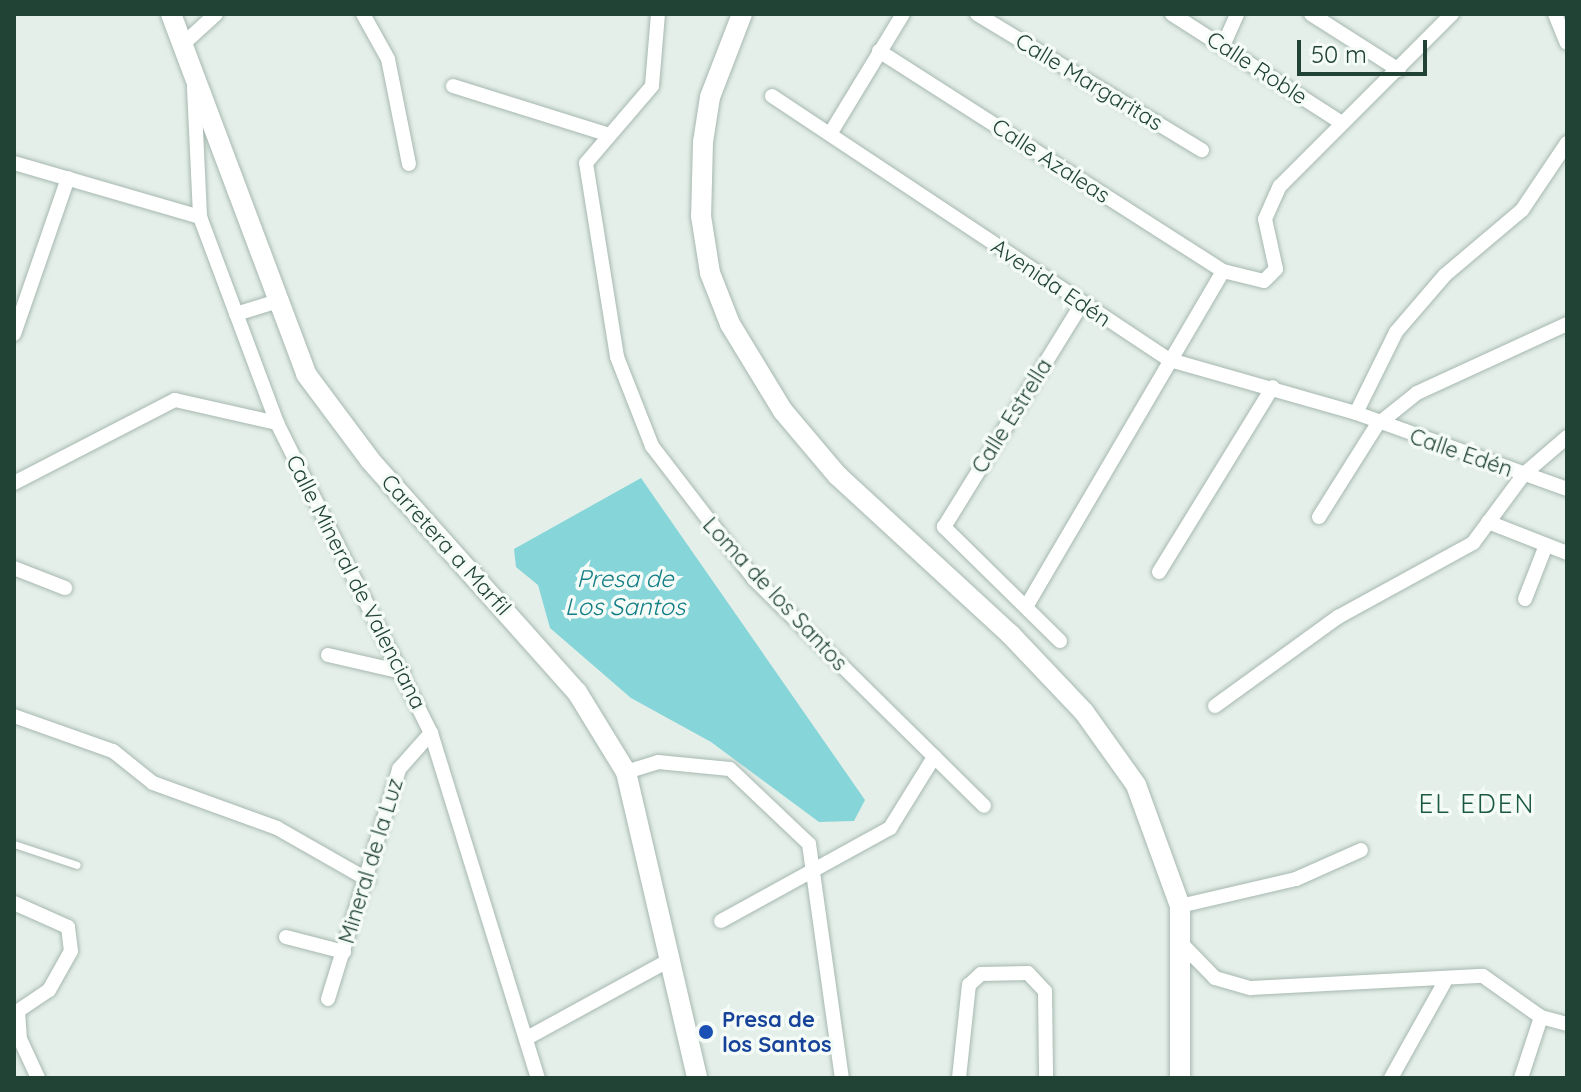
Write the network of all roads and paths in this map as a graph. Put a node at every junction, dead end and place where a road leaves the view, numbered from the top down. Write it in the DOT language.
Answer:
graph roads {
  1 [pos="171,14"];
  2 [pos="216,14"];
  3 [pos="363,14"];
  4 [pos="658,14"];
  5 [pos="742,14"];
  6 [pos="903,14"];
  7 [pos="977,14"];
  8 [pos="1172,14"];
  9 [pos="1237,14"];
  10 [pos="1311,14"];
  11 [pos="1452,14"];
  12 [pos="1555,14"];
  13 [pos="1567,43"];
  14 [pos="182,45"];
  15 [pos="1223,46"];
  16 [pos="879,51"];
  17 [pos="1399,70"];
  18 [pos="194,84"];
  19 [pos="453,86"];
  20 [pos="772,96"];
  21 [pos="1342,123"];
  22 [pos="606,134"];
  23 [pos="830,134"];
  24 [pos="1202,150"];
  25 [pos="1565,151"];
  26 [pos="14,163"];
  27 [pos="409,164"];
  28 [pos="68,178"];
  29 [pos="200,217"];
  30 [pos="1223,271"];
  31 [pos="278,301"];
  32 [pos="1081,305"];
  33 [pos="236,314"];
  34 [pos="1567,324"];
  35 [pos="16,334"];
  36 [pos="1170,360"];
  37 [pos="1273,387"];
  38 [pos="1356,413"];
  39 [pos="277,423"];
  40 [pos="1377,425"];
  41 [pos="1567,437"];
  42 [pos="1524,474"];
  43 [pos="14,483"];
  44 [pos="1567,489"];
  45 [pos="1319,517"];
  46 [pos="1488,522"];
  47 [pos="1546,545"];
  48 [pos="1567,553"];
  49 [pos="14,568"];
  50 [pos="1159,572"];
  51 [pos="65,588"];
  52 [pos="1525,599"];
  53 [pos="1026,607"];
  54 [pos="1060,641"];
  55 [pos="328,655"];
  56 [pos="403,672"];
  57 [pos="1215,706"];
  58 [pos="14,716"];
  59 [pos="431,733"];
  60 [pos="934,757"];
  61 [pos="626,772"];
  62 [pos="984,806"];
  63 [pos="14,844"];
  64 [pos="1361,850"];
  65 [pos="817,862"];
  66 [pos="77,865"];
  67 [pos="368,880"];
  68 [pos="14,903"];
  69 [pos="1180,906"];
  70 [pos="721,921"];
  71 [pos="286,937"];
  72 [pos="1180,942"];
  73 [pos="344,952"];
  74 [pos="671,959"];
  75 [pos="1444,983"];
  76 [pos="328,999"];
  77 [pos="1541,1017"];
  78 [pos="1567,1024"];
  79 [pos="527,1038"];
  80 [pos="38,1078"];
  81 [pos="538,1078"];
  82 [pos="697,1078"];
  83 [pos="842,1078"];
  84 [pos="959,1078"];
  85 [pos="1046,1078"];
  86 [pos="1180,1078"];
  87 [pos="1391,1078"];
  88 [pos="1521,1078"];
  1 -- 14 [label="street, Carretera a Marfil"];
  2 -- 14 [label="street"];
  3 -- 27 [label="street"];
  4 -- 22 [label="street, Loma de los Santos"];
  5 -- 69 [label="street"];
  6 -- 16 [label="street"];
  7 -- 24 [label="street, Calle Margaritas"];
  8 -- 15 [label="street, Calle Roble"];
  9 -- 15 [label="street"];
  10 -- 17 [label="street"];
  11 -- 17 [label="street"];
  12 -- 13 [label="street"];
  14 -- 18 [label="street, Carretera a Marfil"];
  15 -- 21 [label="street, Calle Roble"];
  16 -- 23 [label="street"];
  16 -- 30 [label="street, Calle Azaleas"];
  17 -- 21 [label="street"];
  18 -- 29 [label="street, Calle Mineral de Valenciana"];
  18 -- 31 [label="street, Carretera a Marfil"];
  19 -- 22 [label="street"];
  20 -- 23 [label="street, Avenida Edén"];
  21 -- 30 [label="street, Calle Azaleas"];
  22 -- 60 [label="street, Loma de los Santos"];
  23 -- 32 [label="street, Avenida Edén"];
  25 -- 38 [label="street"];
  26 -- 28 [label="street"];
  28 -- 29 [label="street"];
  28 -- 35 [label="street"];
  29 -- 33 [label="street, Calle Mineral de Valenciana"];
  30 -- 36 [label="street"];
  31 -- 33 [label="street"];
  31 -- 61 [label="street, Carretera a Marfil"];
  32 -- 36 [label="street, Avenida Edén"];
  32 -- 53 [label="street, Calle Estrella"];
  33 -- 39 [label="street, Calle Mineral de Valenciana"];
  34 -- 40 [label="street"];
  36 -- 37 [label="street, Avenida Edén"];
  36 -- 53 [label="street"];
  37 -- 38 [label="street, Avenida Edén"];
  37 -- 50 [label="street"];
  38 -- 40 [label="street, Calle Edén"];
  39 -- 43 [label="street"];
  39 -- 56 [label="street, Calle Mineral de Valenciana"];
  40 -- 42 [label="street, Calle Edén"];
  40 -- 45 [label="street"];
  41 -- 42 [label="street"];
  42 -- 44 [label="street, Calle Edén"];
  42 -- 46 [label="street"];
  46 -- 47 [label="street"];
  46 -- 57 [label="street"];
  47 -- 48 [label="street"];
  47 -- 52 [label="street"];
  49 -- 51 [label="street"];
  53 -- 54 [label="street"];
  55 -- 56 [label="street"];
  56 -- 59 [label="street, Calle Mineral de Valenciana"];
  58 -- 67 [label="street"];
  59 -- 67 [label="street, Mineral de la Luz"];
  59 -- 79 [label="street, Calle Mineral de Valenciana"];
  60 -- 62 [label="street, Loma de los Santos"];
  60 -- 65 [label="street"];
  61 -- 65 [label="street"];
  61 -- 74 [label="street, Carretera a Marfil"];
  63 -- 66 [label="lane"];
  64 -- 69 [label="street"];
  65 -- 70 [label="street"];
  65 -- 83 [label="street"];
  67 -- 73 [label="street, Mineral de la Luz"];
  68 -- 80 [label="street"];
  69 -- 72 [label="street"];
  71 -- 73 [label="street"];
  72 -- 75 [label="street"];
  72 -- 86 [label="street"];
  73 -- 76 [label="street, Mineral de la Luz"];
  74 -- 79 [label="street"];
  74 -- 82 [label="street, Carretera a Marfil"];
  75 -- 77 [label="street"];
  75 -- 87 [label="street"];
  77 -- 78 [label="street"];
  77 -- 88 [label="street"];
  79 -- 81 [label="street, Calle Mineral de Valenciana"];
  84 -- 85 [label="street"];
}
